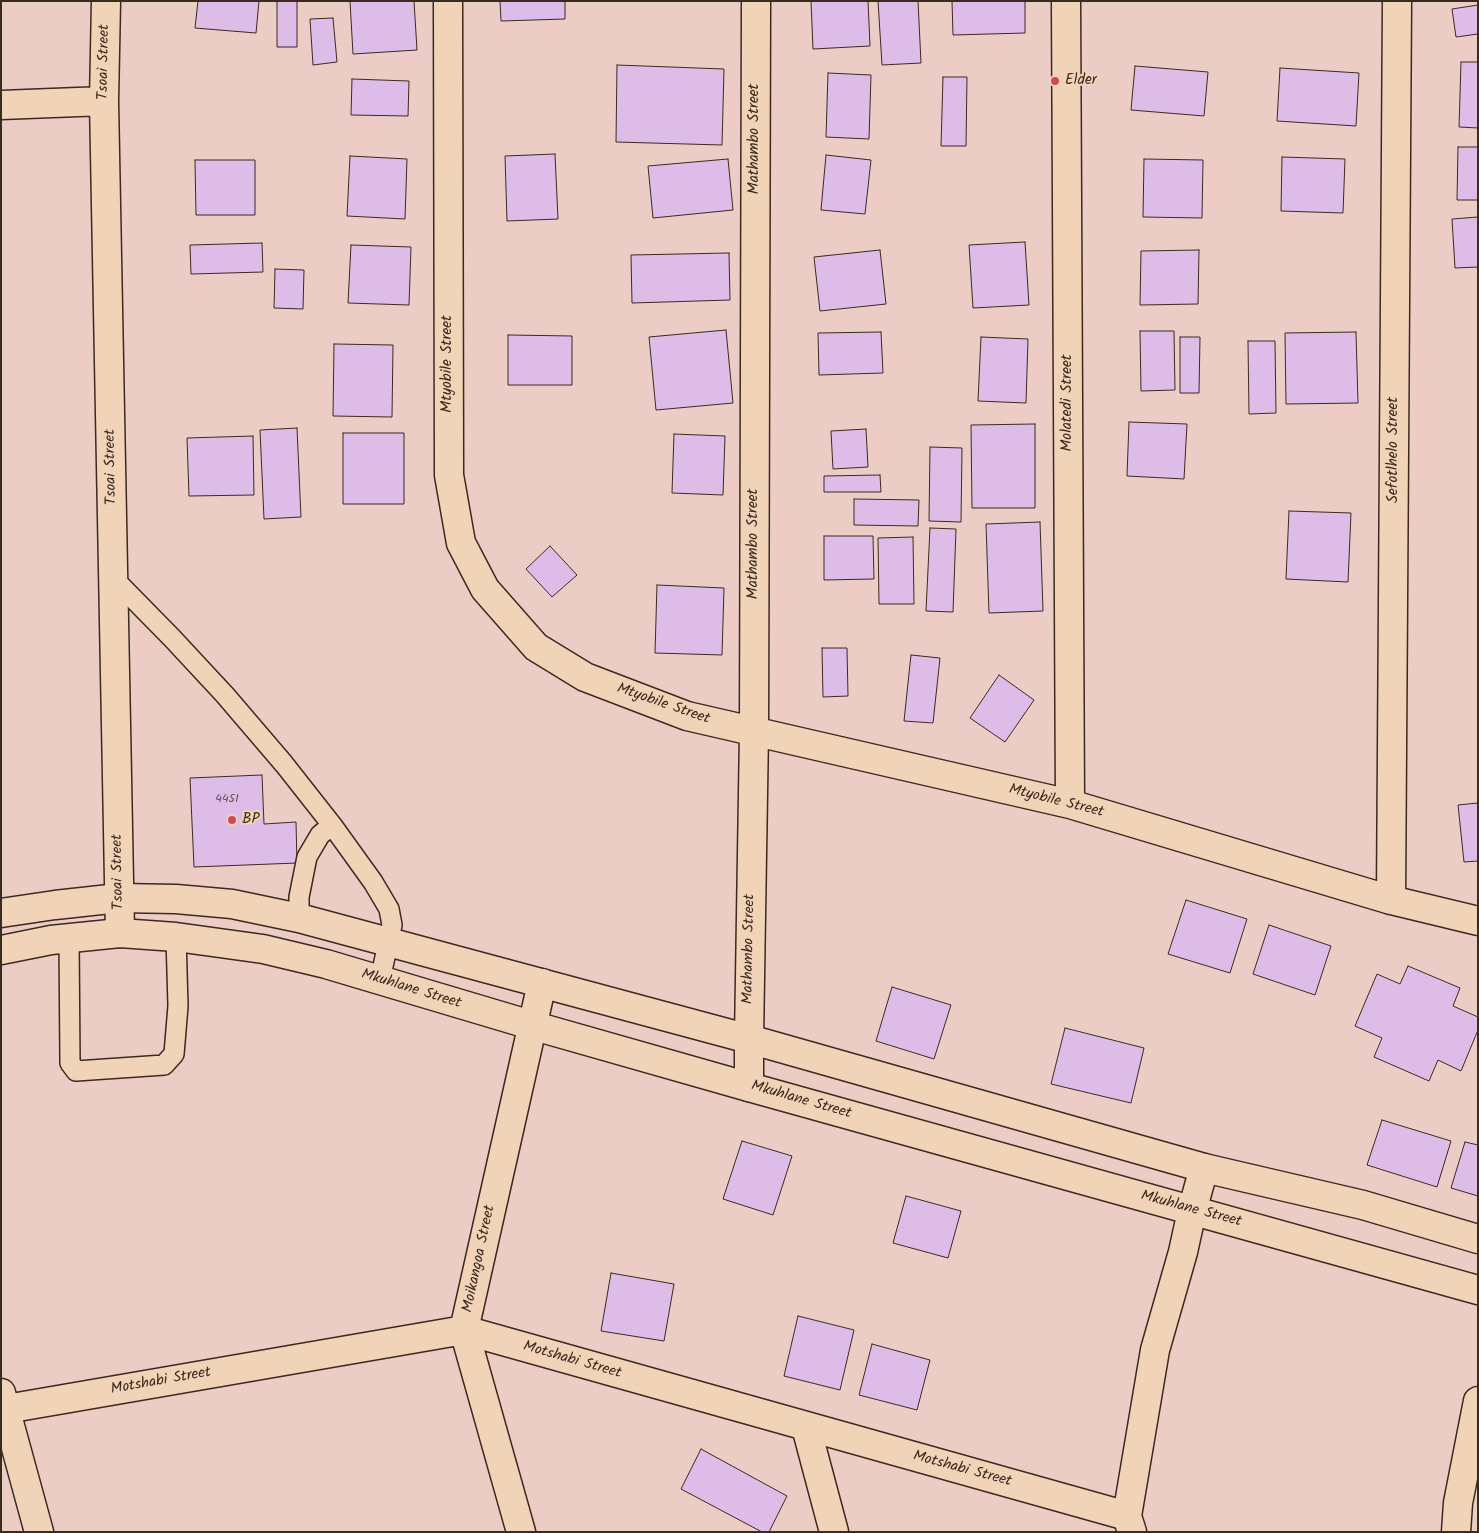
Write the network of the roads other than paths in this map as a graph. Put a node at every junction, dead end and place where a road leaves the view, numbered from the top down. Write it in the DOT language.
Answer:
graph roads {
  1 [pos="106,1"];
  2 [pos="448,1"];
  3 [pos="756,1"];
  4 [pos="1066,1"];
  5 [pos="1397,1"];
  6 [pos="104,101"];
  7 [pos="1,105"];
  8 [pos="114,579"];
  9 [pos="754,732"];
  10 [pos="1070,804"];
  11 [pos="332,825"];
  12 [pos="119,898"];
  13 [pos="1391,900"];
  14 [pos="1,913"];
  15 [pos="299,918"];
  16 [pos="1478,920"];
  17 [pos="120,932"];
  18 [pos="176,937"];
  19 [pos="68,939"];
  20 [pos="388,941"];
  21 [pos="1,950"];
  22 [pos="380,980"];
  23 [pos="542,983"];
  24 [pos="532,1025"];
  25 [pos="749,1039"];
  26 [pos="750,1087"];
  27 [pos="1204,1168"];
  28 [pos="1192,1211"];
  29 [pos="1478,1239"];
  30 [pos="1478,1290"];
  31 [pos="464,1330"];
  32 [pos="4,1401"];
  33 [pos="1478,1401"];
  34 [pos="806,1427"];
  35 [pos="1130,1524"];
  36 [pos="39,1532"];
  37 [pos="521,1532"];
  38 [pos="834,1532"];
  39 [pos="1456,1532"];
  1 -- 6 [label="street, Tsoai Street"];
  2 -- 9 [label="street, Mtyobile Street"];
  3 -- 9 [label="street, Mathambo Street"];
  4 -- 10 [label="street, Molatedi Street"];
  5 -- 13 [label="street, Sefotlhelo Street"];
  6 -- 7 [label="street"];
  6 -- 8 [label="street, Tsoai Street"];
  8 -- 11 [label="lane"];
  8 -- 12 [label="street, Tsoai Street"];
  9 -- 10 [label="street, Mtyobile Street"];
  9 -- 25 [label="street, Mathambo Street"];
  10 -- 13 [label="street, Mtyobile Street"];
  11 -- 15 [label="lane"];
  11 -- 20 [label="lane"];
  12 -- 14 [label="street"];
  12 -- 15 [label="street"];
  12 -- 17 [label="street, Tsoai Street"];
  13 -- 16 [label="street, Mtyobile Street"];
  15 -- 20 [label="street"];
  17 -- 18 [label="street, Mkuhlane Street"];
  17 -- 19 [label="street, Mkuhlane Street"];
  18 -- 19 [label="lane"];
  18 -- 22 [label="street, Mkuhlane Street"];
  19 -- 21 [label="street, Mkuhlane Street"];
  20 -- 22 [label="lane"];
  20 -- 23 [label="street"];
  22 -- 24 [label="street, Mkuhlane Street"];
  23 -- 24 [label="street, Moikangoa Street"];
  23 -- 25 [label="street"];
  24 -- 26 [label="street, Mkuhlane Street"];
  24 -- 31 [label="street, Moikangoa Street"];
  25 -- 26 [label="street, Mathambo Street"];
  25 -- 27 [label="street"];
  26 -- 28 [label="street, Mkuhlane Street"];
  27 -- 28 [label="street, Motshabi Street"];
  27 -- 29 [label="street"];
  28 -- 30 [label="street, Mkuhlane Street"];
  28 -- 35 [label="street, Motshabi Street"];
  31 -- 32 [label="street, Motshabi Street"];
  31 -- 34 [label="street, Motshabi Street"];
  31 -- 37 [label="street, Moikangoa Street"];
  32 -- 36 [label="street"];
  33 -- 39 [label="street"];
  34 -- 35 [label="street, Motshabi Street"];
  34 -- 38 [label="street"];
}
